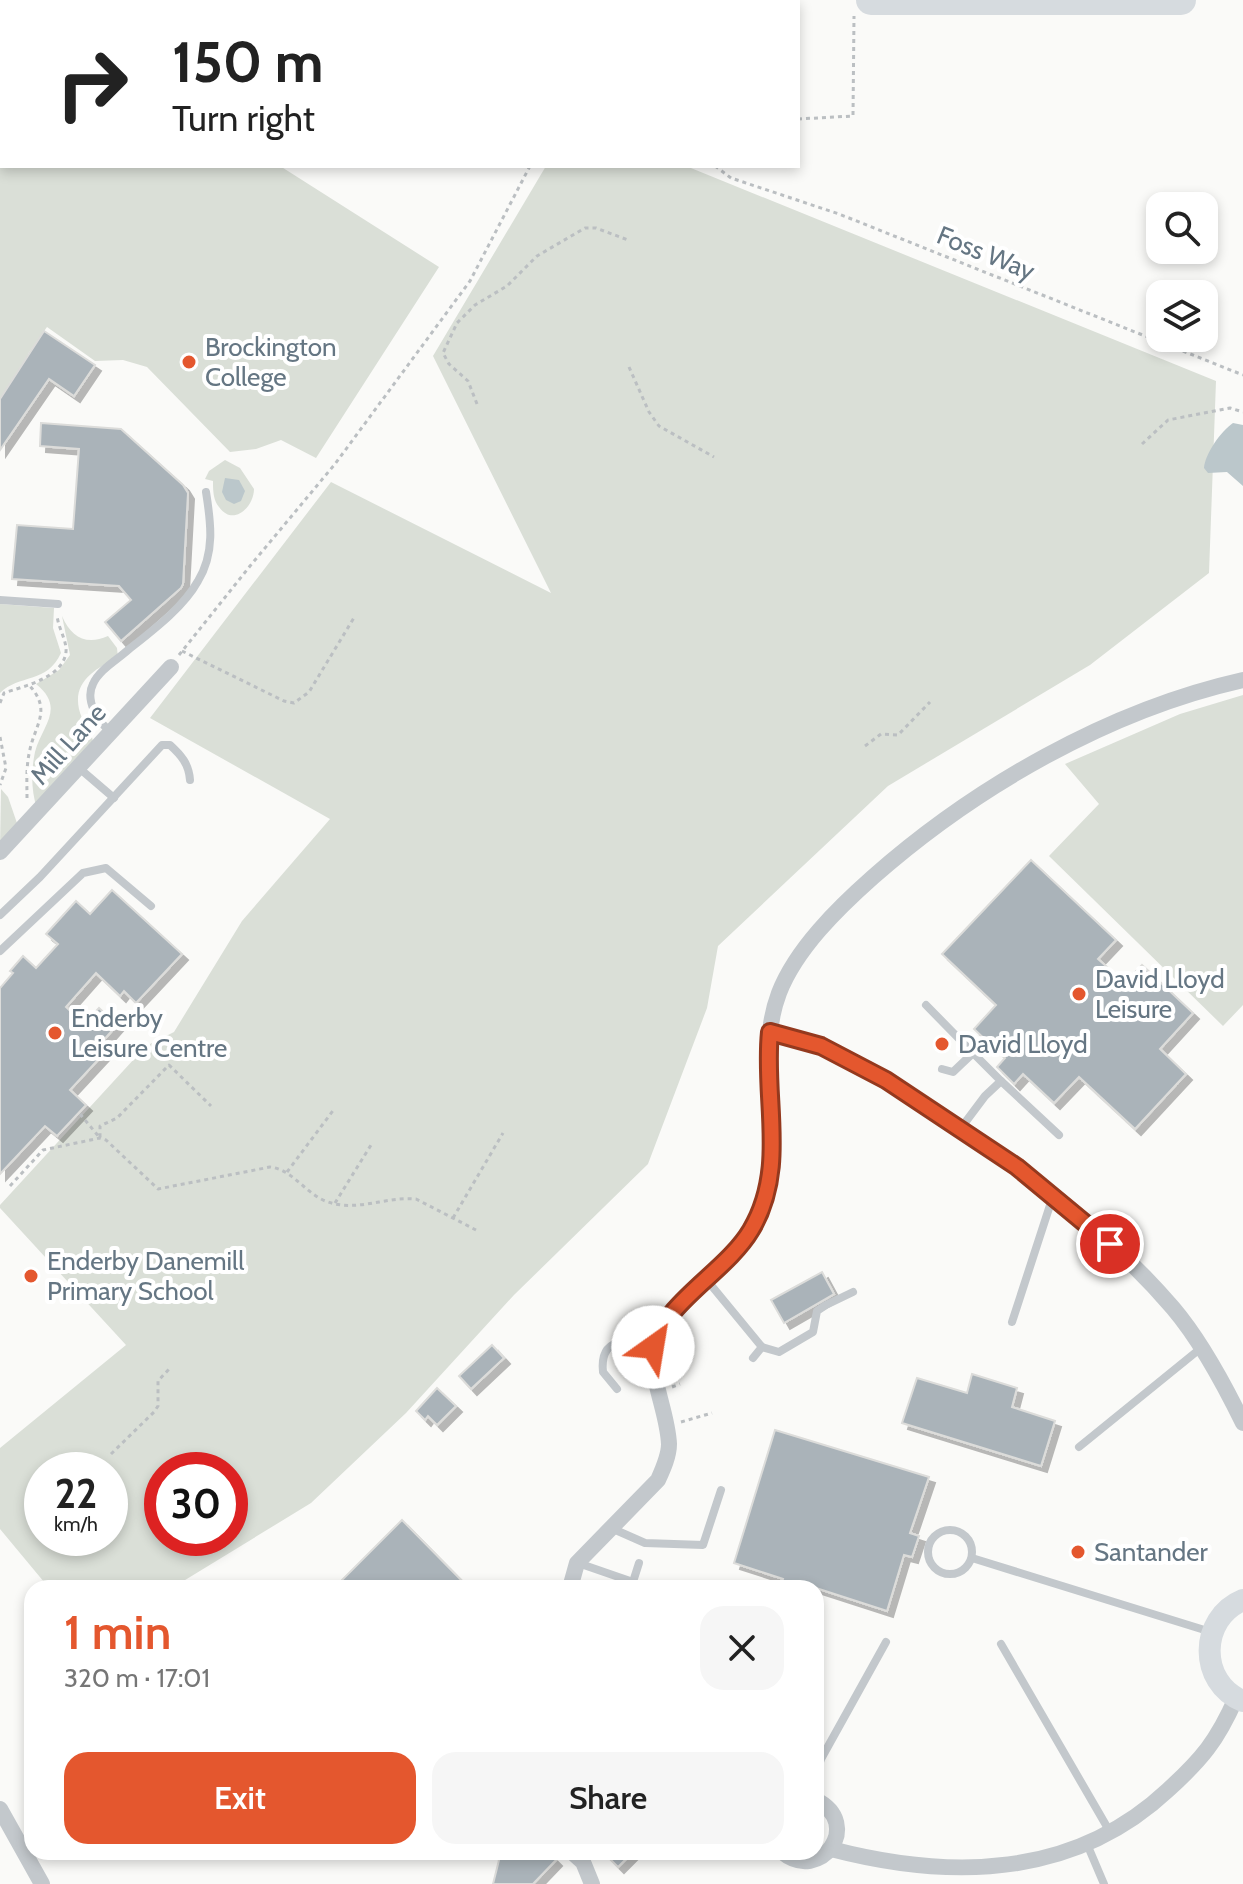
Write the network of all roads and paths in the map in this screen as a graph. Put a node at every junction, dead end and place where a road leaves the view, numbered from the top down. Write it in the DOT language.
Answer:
graph roads {
  1 [pos="1181,0"];
  2 [pos="862,7"];
  3 [pos="800,119"];
  4 [pos="529,168"];
  5 [pos="718,168"];
  6 [pos="628,240"];
  7 [pos="629,367"];
  8 [pos="1243,375"];
  9 [pos="477,404"];
  10 [pos="1243,412"];
  11 [pos="1142,444"];
  12 [pos="714,457"];
  13 [pos="206,492"];
  14 [pos="0,600"];
  15 [pos="58,604"];
  16 [pos="355,616"];
  17 [pos="182,651"];
  18 [pos="171,667"];
  19 [pos="1243,680"];
  20 [pos="29,685"];
  21 [pos="930,702"];
  22 [pos="0,703"];
  23 [pos="112,731"];
  24 [pos="0,737"];
  25 [pos="865,746"];
  26 [pos="79,768"];
  27 [pos="190,780"];
  28 [pos="0,785"];
  29 [pos="114,798"];
  30 [pos="31,820"];
  31 [pos="0,852"];
  32 [pos="151,906"];
  33 [pos="0,915"];
  34 [pos="0,951"];
  35 [pos="926,1005"];
  36 [pos="770,1032"];
  37 [pos="973,1053"];
  38 [pos="942,1069"];
  39 [pos="1001,1081"];
  40 [pos="211,1106"];
  41 [pos="335,1108"];
  42 [pos="80,1114"];
  43 [pos="961,1128"];
  44 [pos="503,1133"];
  45 [pos="1059,1135"];
  46 [pos="100,1138"];
  47 [pos="371,1145"];
  48 [pos="286,1173"];
  49 [pos="10,1186"];
  50 [pos="1053,1195"];
  51 [pos="335,1203"];
  52 [pos="453,1218"];
  53 [pos="476,1230"];
  54 [pos="706,1279"];
  55 [pos="853,1292"];
  56 [pos="1012,1322"];
  57 [pos="654,1343"];
  58 [pos="762,1347"];
  59 [pos="1201,1348"];
  60 [pos="753,1358"];
  61 [pos="170,1368"];
  62 [pos="617,1389"];
  63 [pos="712,1413"];
  64 [pos="1243,1423"];
  65 [pos="666,1426"];
  66 [pos="1079,1447"];
  67 [pos="113,1452"];
  68 [pos="721,1490"];
  69 [pos="610,1528"];
  70 [pos="972,1558"];
  71 [pos="577,1563"];
  72 [pos="639,1563"];
  73 [pos="572,1580"];
  74 [pos="620,1580"];
  75 [pos="634,1580"];
  76 [pos="1241,1599"];
  77 [pos="1211,1632"];
  78 [pos="886,1642"];
  79 [pos="1001,1644"];
  80 [pos="1239,1700"];
  81 [pos="824,1754"];
  82 [pos="824,1805"];
  83 [pos="0,1809"];
  84 [pos="1110,1832"];
  85 [pos="1087,1844"];
  86 [pos="831,1849"];
  87 [pos="24,1852"];
  88 [pos="824,1857"];
  89 [pos="29,1860"];
  90 [pos="581,1860"];
  91 [pos="42,1884"];
  92 [pos="592,1884"];
  93 [pos="1104,1884"];
  1 -- 2 [label="highway"];
  2 -- 3 [label="path"];
  4 -- 17 [label="path"];
  5 -- 8 [label="path, Foss Way"];
  6 -- 9 [label="path"];
  7 -- 12 [label="path"];
  10 -- 11 [label="path"];
  13 -- 23 [label="lane"];
  14 -- 15 [label="lane"];
  15 -- 20 [label="path"];
  16 -- 17 [label="path"];
  17 -- 18 [label="path"];
  18 -- 23 [label="street, Mill Lane"];
  19 -- 36 [label="street"];
  20 -- 22 [label="path"];
  20 -- 30 [label="path"];
  21 -- 25 [label="path"];
  23 -- 26 [label="street, Mill Lane"];
  24 -- 28 [label="path"];
  26 -- 29 [label="lane"];
  26 -- 30 [label="street, Mill Lane"];
  27 -- 29 [label="lane"];
  29 -- 33 [label="lane"];
  30 -- 31 [label="street, Mill Lane"];
  32 -- 34 [label="lane"];
  35 -- 37 [label="lane"];
  36 -- 43 [label="street"];
  36 -- 54 [label="street"];
  37 -- 38 [label="lane"];
  37 -- 39 [label="lane"];
  39 -- 43 [label="lane"];
  39 -- 45 [label="lane"];
  40 -- 46 [label="path"];
  41 -- 48 [label="path"];
  42 -- 46 [label="path"];
  43 -- 50 [label="street"];
  44 -- 52 [label="path"];
  46 -- 48 [label="path"];
  46 -- 49 [label="path"];
  47 -- 51 [label="path"];
  48 -- 51 [label="path"];
  50 -- 56 [label="lane"];
  50 -- 59 [label="street"];
  51 -- 52 [label="path"];
  52 -- 53 [label="path"];
  54 -- 57 [label="street"];
  54 -- 58 [label="lane"];
  55 -- 58 [label="lane"];
  57 -- 62 [label="lane"];
  57 -- 65 [label="street"];
  58 -- 60 [label="lane"];
  59 -- 64 [label="street"];
  59 -- 66 [label="lane"];
  61 -- 67 [label="path"];
  63 -- 65 [label="path"];
  65 -- 69 [label="street"];
  68 -- 69 [label="lane"];
  69 -- 71 [label="street"];
  70 -- 70 [label="lane"];
  70 -- 77 [label="lane"];
  71 -- 73 [label="street"];
  71 -- 74 [label="lane"];
  72 -- 75 [label="lane"];
  76 -- 77 [label="street"];
  77 -- 80 [label="street"];
  78 -- 81 [label="lane"];
  79 -- 84 [label="lane"];
  80 -- 84 [label="street"];
  82 -- 86 [label="street"];
  83 -- 87 [label="street"];
  84 -- 85 [label="street"];
  85 -- 86 [label="street"];
  85 -- 93 [label="lane"];
  86 -- 88 [label="street"];
  89 -- 91 [label="street"];
  90 -- 92 [label="street"];
}
